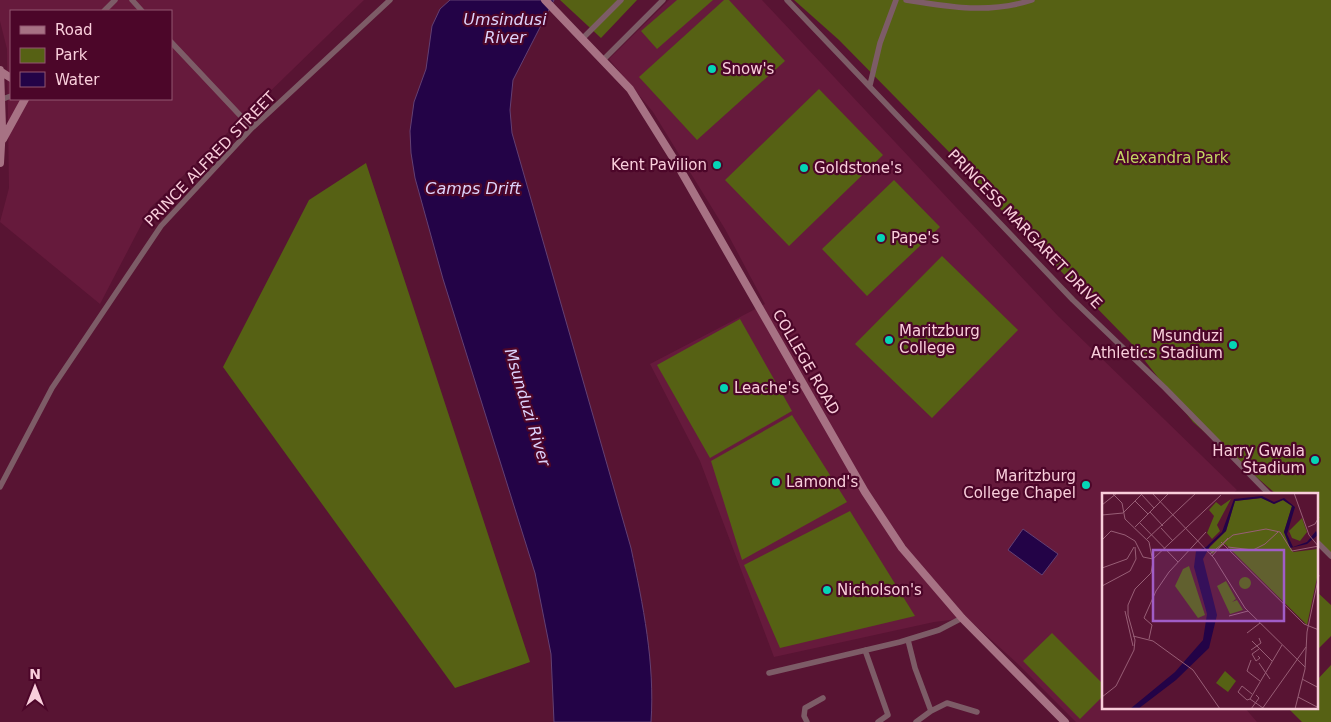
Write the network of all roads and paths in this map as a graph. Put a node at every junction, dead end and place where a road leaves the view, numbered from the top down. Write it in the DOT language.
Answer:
graph roads {
  1 [pos="115,0"];
  2 [pos="132,0"];
  3 [pos="390,0"];
  4 [pos="544,0"];
  5 [pos="621,0"];
  6 [pos="664,0"];
  7 [pos="787,0"];
  8 [pos="896,0"];
  9 [pos="906,0"];
  10 [pos="1032,0"];
  11 [pos="105,10"];
  12 [pos="141,10"];
  13 [pos="582,39"];
  14 [pos="172,43"];
  15 [pos="603,60"];
  16 [pos="0,70"];
  17 [pos="870,85"];
  18 [pos="1,100"];
  19 [pos="24,100"];
  20 [pos="252,128"];
  21 [pos="1,144"];
  22 [pos="0,164"];
  23 [pos="0,487"];
  24 [pos="1268,493"];
  25 [pos="1318,543"];
  26 [pos="1331,556"];
  27 [pos="962,618"];
  28 [pos="908,640"];
  29 [pos="865,650"];
  30 [pos="769,674"];
  31 [pos="823,698"];
  32 [pos="931,711"];
  33 [pos="977,712"];
  34 [pos="808,722"];
  35 [pos="878,722"];
  36 [pos="916,722"];
  37 [pos="1065,722"];
  1 -- 11 [label="street"];
  2 -- 12 [label="street"];
  3 -- 20 [label="street, PRINCE ALFRED STREET"];
  4 -- 13 [label="street, COLLEGE ROAD"];
  5 -- 13 [label="street"];
  6 -- 15 [label="street"];
  7 -- 17 [label="street, PRINCESS MARGARET DRIVE"];
  8 -- 17 [label="street"];
  9 -- 10 [label="street"];
  13 -- 15 [label="street, COLLEGE ROAD"];
  14 -- 20 [label="street"];
  15 -- 27 [label="street, COLLEGE ROAD"];
  16 -- 18 [label="street"];
  17 -- 24 [label="street, PRINCESS MARGARET DRIVE"];
  18 -- 21 [label="street"];
  19 -- 21 [label="street"];
  20 -- 23 [label="street, PRINCE ALFRED STREET"];
  21 -- 22 [label="street"];
  25 -- 26 [label="street"];
  27 -- 28 [label="street"];
  27 -- 37 [label="street, COLLEGE ROAD"];
  28 -- 29 [label="street"];
  28 -- 32 [label="street"];
  29 -- 30 [label="street"];
  29 -- 35 [label="street"];
  31 -- 34 [label="street"];
  32 -- 33 [label="street"];
  32 -- 36 [label="street"];
}
